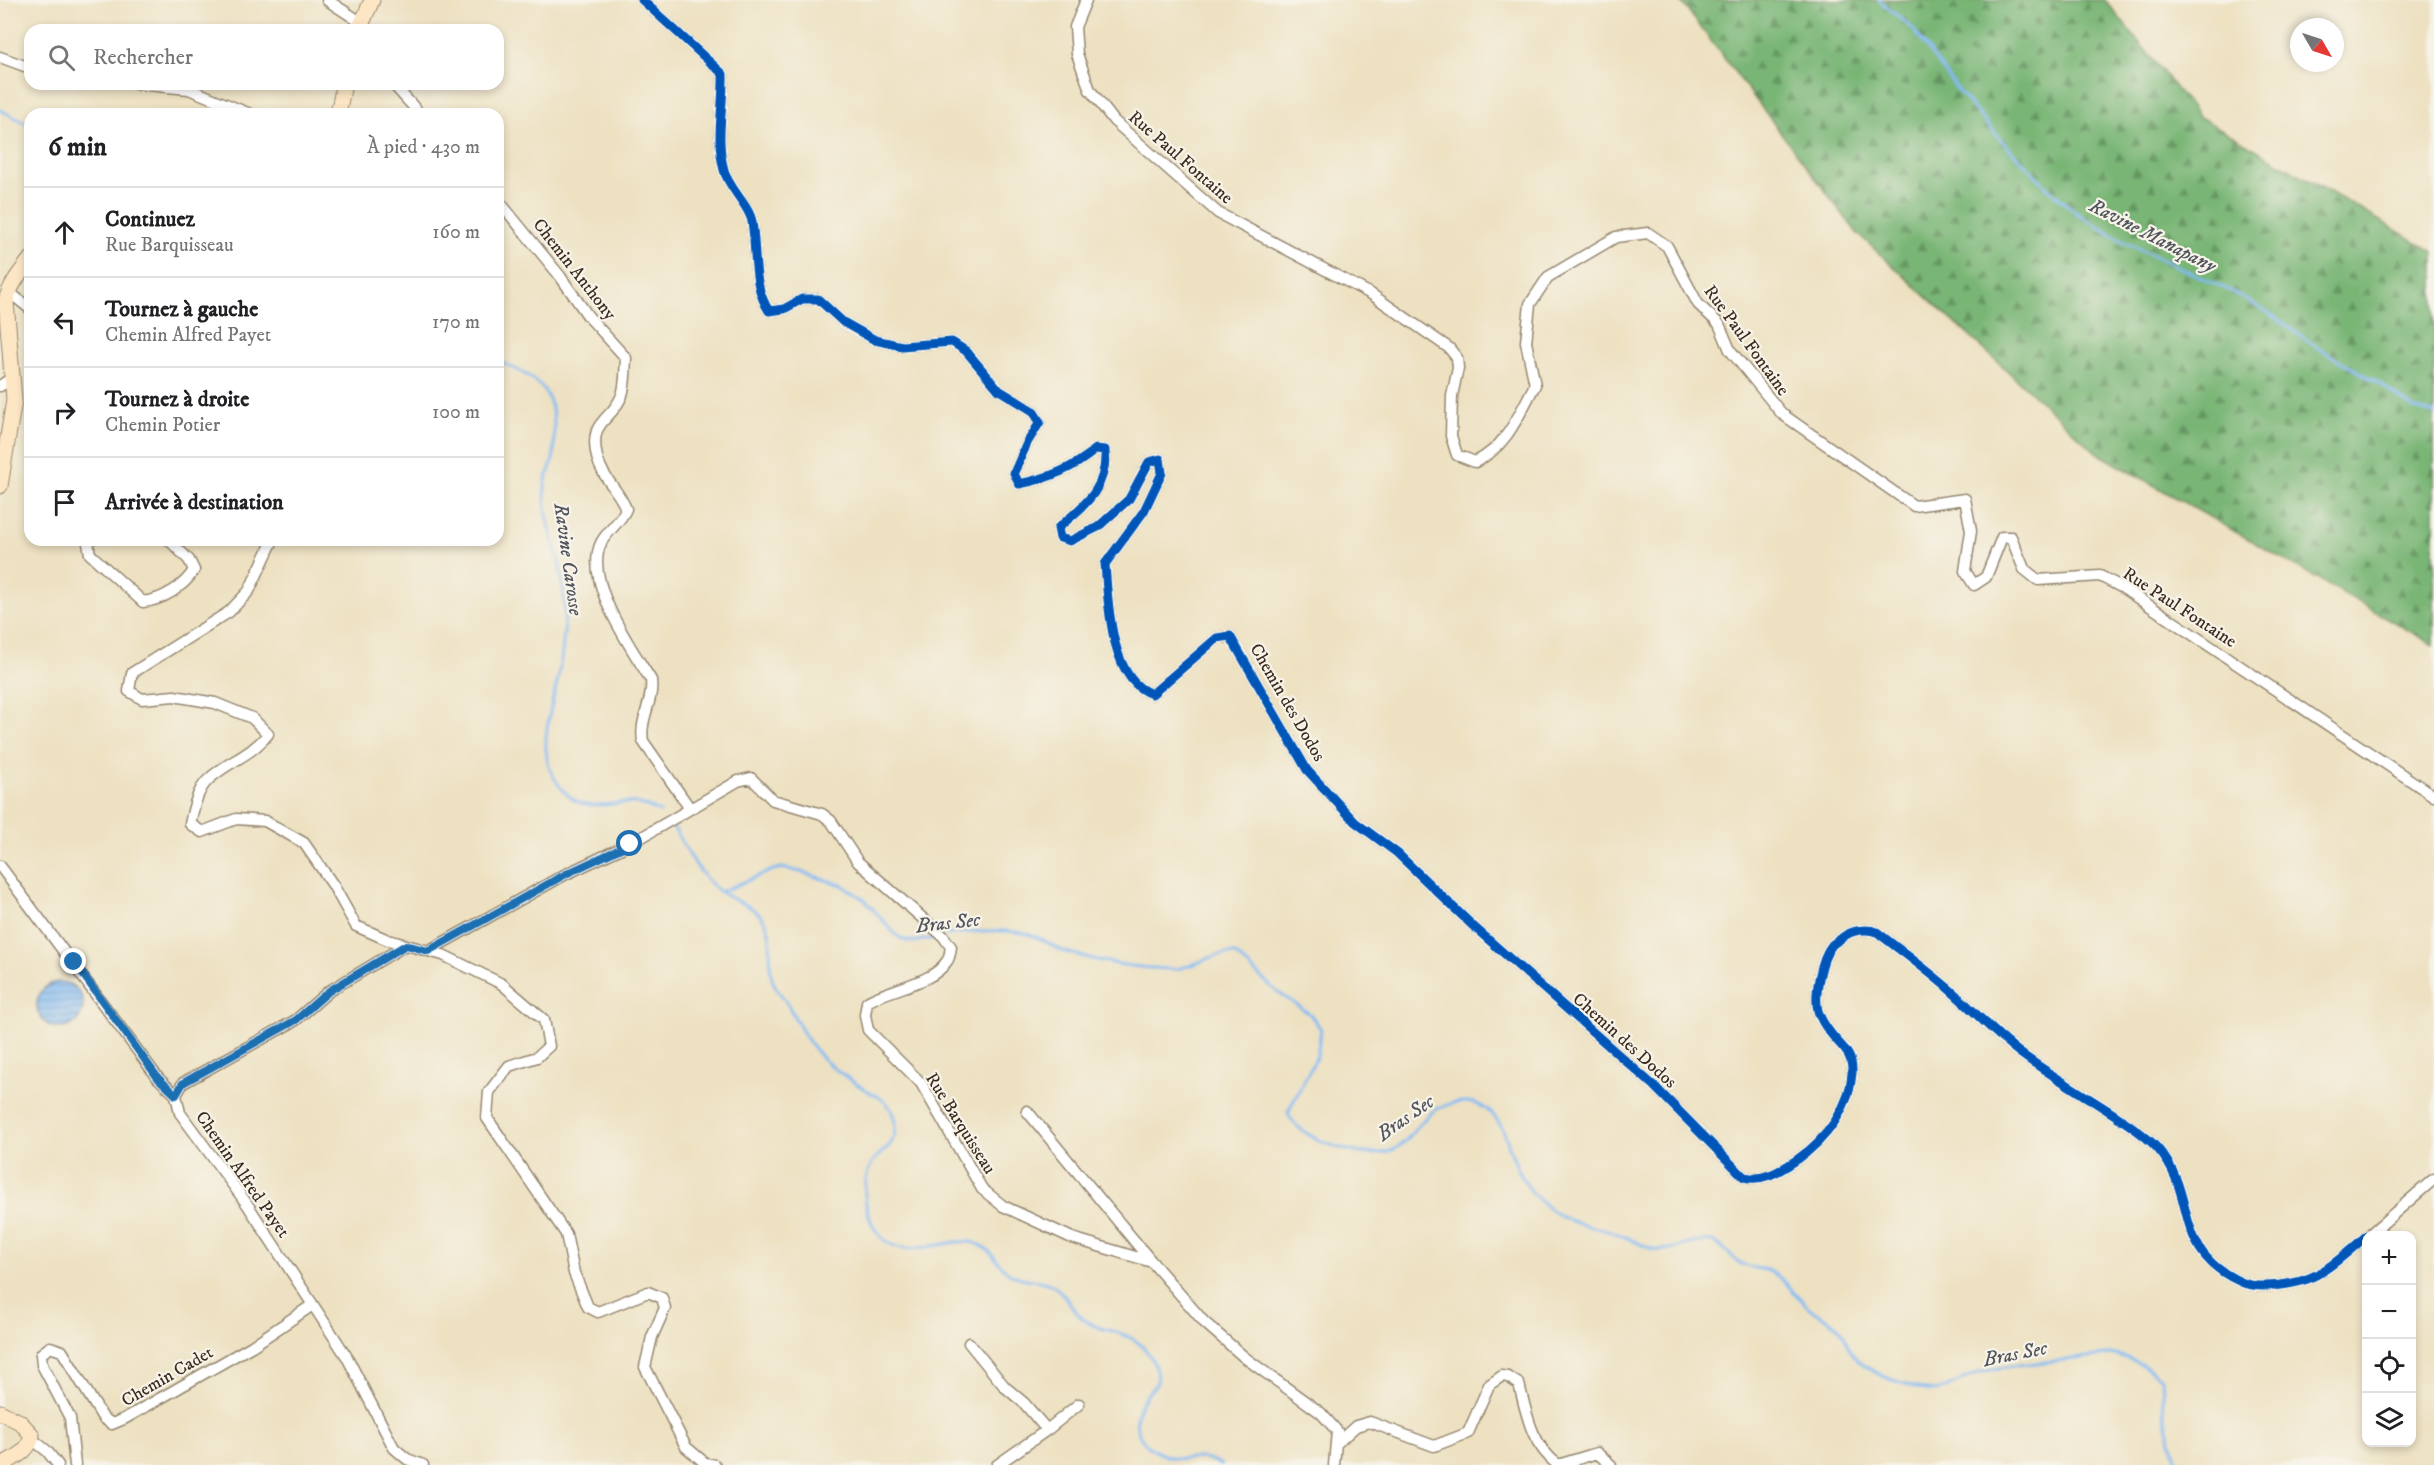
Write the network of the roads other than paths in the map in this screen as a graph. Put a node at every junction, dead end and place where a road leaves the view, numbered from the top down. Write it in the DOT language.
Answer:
graph roads {
  1 [pos="327,0"];
  2 [pos="372,0"];
  3 [pos="642,0"];
  4 [pos="1086,0"];
  5 [pos="357,24"];
  6 [pos="362,24"];
  7 [pos="0,57"];
  8 [pos="24,66"];
  9 [pos="191,90"];
  10 [pos="343,90"];
  11 [pos="398,90"];
  12 [pos="235,108"];
  13 [pos="339,108"];
  14 [pos="415,108"];
  15 [pos="504,207"];
  16 [pos="24,269"];
  17 [pos="8,291"];
  18 [pos="24,304"];
  19 [pos="6,382"];
  20 [pos="0,486"];
  21 [pos="89,546"];
  22 [pos="175,546"];
  23 [pos="270,546"];
  24 [pos="2434,796"];
  25 [pos="689,807"];
  26 [pos="0,866"];
  27 [pos="406,945"];
  28 [pos="428,951"];
  29 [pos="176,1095"];
  30 [pos="1027,1111"];
  31 [pos="2434,1179"];
  32 [pos="2373,1231"];
  33 [pos="2362,1240"];
  34 [pos="1152,1262"];
  35 [pos="311,1306"];
  36 [pos="969,1343"];
  37 [pos="1079,1404"];
  38 [pos="0,1412"];
  39 [pos="1047,1430"];
  40 [pos="32,1439"];
  41 [pos="1336,1443"];
  42 [pos="707,1464"];
  43 [pos="2,1465"];
  44 [pos="58,1465"];
  45 [pos="75,1465"];
  46 [pos="423,1465"];
  47 [pos="997,1465"];
  48 [pos="1334,1465"];
  49 [pos="1611,1465"];
  1 -- 5 [label="street"];
  2 -- 6 [label="main road"];
  3 -- 33 [label="street, Chemin des Dodos"];
  4 -- 24 [label="street, Rue Paul Fontaine"];
  7 -- 8 [label="street"];
  9 -- 12 [label="street"];
  10 -- 13 [label="main road"];
  11 -- 14 [label="street"];
  15 -- 25 [label="street, Chemin Anthony"];
  16 -- 17 [label="main road"];
  17 -- 18 [label="street"];
  17 -- 19 [label="main road"];
  19 -- 20 [label="main road"];
  21 -- 22 [label="street"];
  23 -- 27 [label="street"];
  25 -- 28 [label="street, Rue Barquisseau"];
  25 -- 34 [label="street, Rue Barquisseau"];
  26 -- 29 [label="street"];
  27 -- 28 [label="street"];
  27 -- 29 [label="street"];
  28 -- 42 [label="street"];
  29 -- 35 [label="street, Chemin Alfred Payet"];
  30 -- 34 [label="street"];
  31 -- 32 [label="street, Chemin des Dodos"];
  34 -- 41 [label="street"];
  35 -- 45 [label="street, Chemin Cadet"];
  35 -- 46 [label="street, Chemin Alfred Payet"];
  36 -- 39 [label="street"];
  37 -- 39 [label="street"];
  38 -- 40 [label="main road"];
  39 -- 47 [label="street"];
  40 -- 43 [label="main road"];
  40 -- 44 [label="street"];
  41 -- 48 [label="street"];
  41 -- 49 [label="street"];
}
